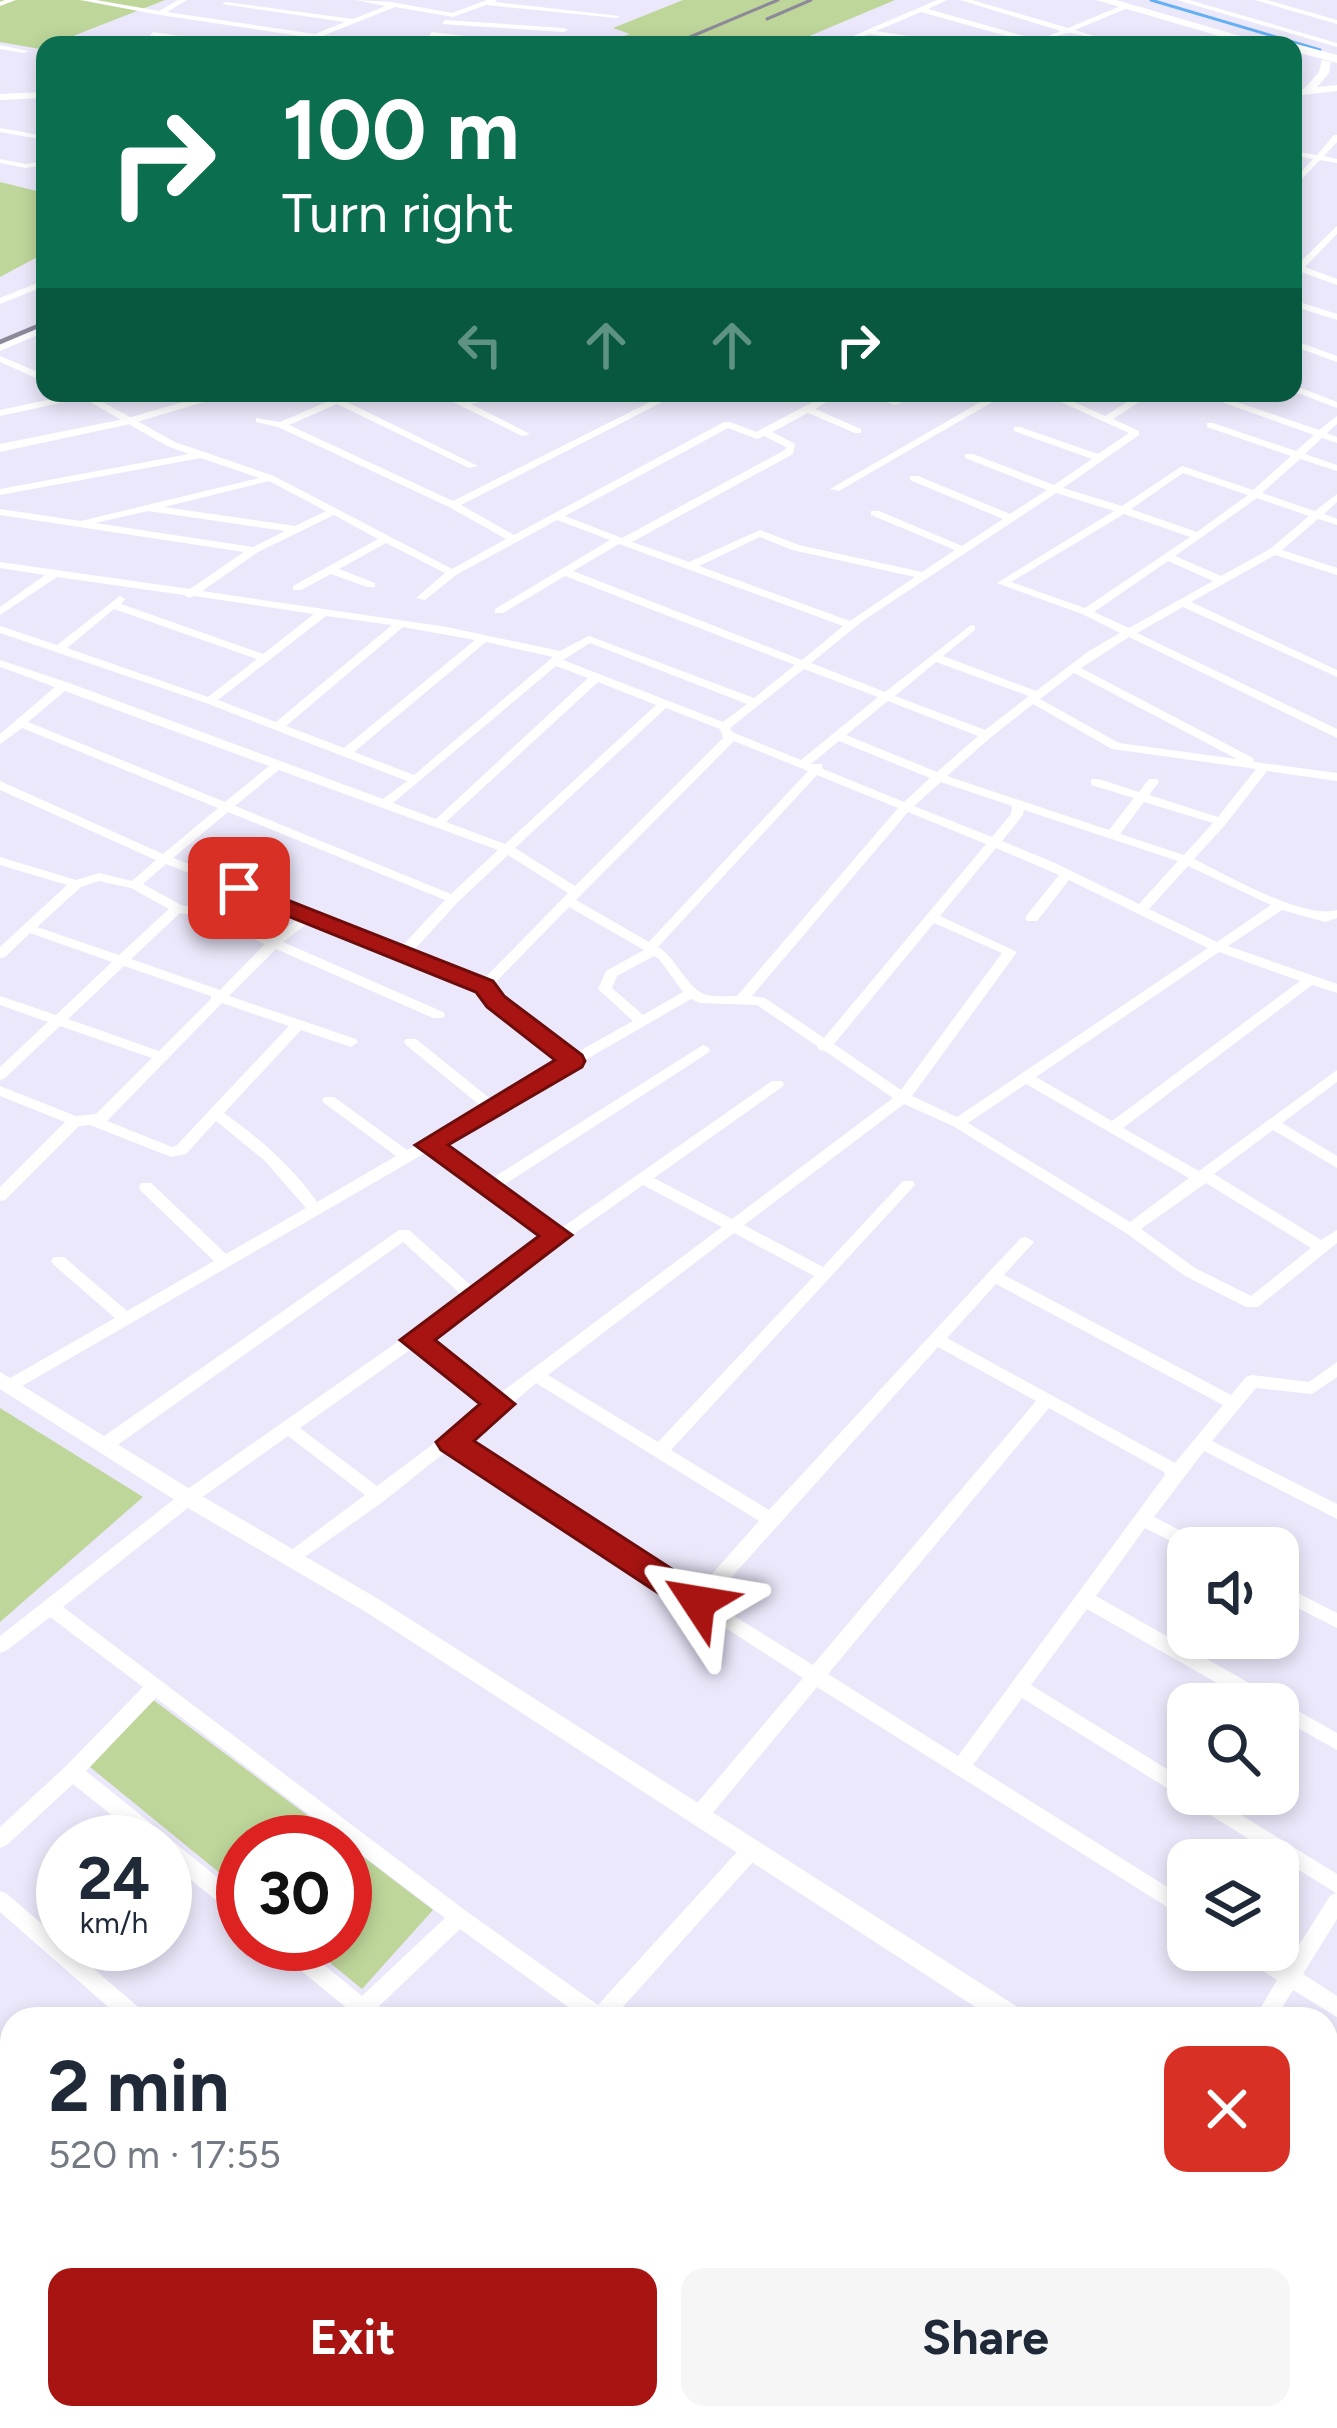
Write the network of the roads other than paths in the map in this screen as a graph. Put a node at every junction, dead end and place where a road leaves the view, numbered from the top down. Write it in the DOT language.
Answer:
graph roads {
  1 [pos="12,0"];
  2 [pos="84,0"];
  3 [pos="183,0"];
  4 [pos="358,0"];
  5 [pos="407,0"];
  6 [pos="943,0"];
  7 [pos="964,0"];
  8 [pos="1102,0"];
  9 [pos="1181,0"];
  10 [pos="1258,0"];
  11 [pos="489,2"];
  12 [pos="1127,3"];
  13 [pos="0,4"];
  14 [pos="226,4"];
  15 [pos="394,5"];
  16 [pos="920,9"];
  17 [pos="160,13"];
  18 [pos="453,15"];
  19 [pos="616,16"];
  20 [pos="355,21"];
  21 [pos="445,22"];
  22 [pos="1337,22"];
  23 [pos="564,30"];
  24 [pos="1068,31"];
  25 [pos="868,32"];
  26 [pos="153,34"];
  27 [pos="432,34"];
  28 [pos="167,36"];
  29 [pos="317,36"];
  30 [pos="449,36"];
  31 [pos="858,36"];
  32 [pos="897,36"];
  33 [pos="1009,36"];
  34 [pos="1056,36"];
  35 [pos="1086,36"];
  36 [pos="1235,36"];
  37 [pos="1247,36"];
  38 [pos="1337,45"];
  39 [pos="0,47"];
  40 [pos="24,51"];
  41 [pos="1302,52"];
  42 [pos="1333,62"];
  43 [pos="36,92"];
  44 [pos="1307,92"];
  45 [pos="1337,92"];
  46 [pos="1302,93"];
  47 [pos="0,94"];
  48 [pos="1302,95"];
  49 [pos="36,128"];
  50 [pos="0,130"];
  51 [pos="36,136"];
  52 [pos="1337,136"];
  53 [pos="1302,155"];
  54 [pos="1319,158"];
  55 [pos="0,161"];
  56 [pos="1337,161"];
  57 [pos="36,164"];
  58 [pos="1302,176"];
  59 [pos="1337,229"];
  60 [pos="1302,261"];
  61 [pos="1302,269"];
  62 [pos="1337,282"];
  63 [pos="36,287"];
  64 [pos="0,301"];
  65 [pos="1302,306"];
  66 [pos="1337,317"];
  67 [pos="36,333"];
  68 [pos="1302,346"];
  69 [pos="0,347"];
  70 [pos="0,359"];
  71 [pos="1337,359"];
  72 [pos="36,375"];
  73 [pos="1302,391"];
  74 [pos="51,402"];
  75 [pos="99,402"];
  76 [pos="196,402"];
  77 [pos="333,402"];
  78 [pos="341,402"];
  79 [pos="466,402"];
  80 [pos="657,402"];
  81 [pos="821,402"];
  82 [pos="988,402"];
  83 [pos="1068,402"];
  84 [pos="1134,402"];
  85 [pos="1226,402"];
  86 [pos="461,403"];
  87 [pos="1337,404"];
  88 [pos="808,409"];
  89 [pos="0,413"];
  90 [pos="1108,418"];
  91 [pos="1337,419"];
  92 [pos="259,421"];
  93 [pos="126,422"];
  94 [pos="281,425"];
  95 [pos="1210,425"];
  96 [pos="1016,429"];
  97 [pos="858,431"];
  98 [pos="764,432"];
  99 [pos="526,434"];
  100 [pos="1320,435"];
  101 [pos="1337,440"];
  102 [pos="0,448"];
  103 [pos="208,454"];
  104 [pos="1299,454"];
  105 [pos="969,456"];
  106 [pos="1100,458"];
  107 [pos="473,466"];
  108 [pos="1337,468"];
  109 [pos="270,478"];
  110 [pos="914,478"];
  111 [pos="835,489"];
  112 [pos="1055,489"];
  113 [pos="0,492"];
  114 [pos="1257,492"];
  115 [pos="1337,497"];
  116 [pos="453,506"];
  117 [pos="148,508"];
  118 [pos="1124,510"];
  119 [pos="335,511"];
  120 [pos="0,512"];
  121 [pos="875,513"];
  122 [pos="1315,515"];
  123 [pos="557,516"];
  124 [pos="1010,518"];
  125 [pos="1337,522"];
  126 [pos="75,524"];
  127 [pos="295,530"];
  128 [pos="1198,536"];
  129 [pos="387,538"];
  130 [pos="514,539"];
  131 [pos="621,541"];
  132 [pos="962,549"];
  133 [pos="254,550"];
  134 [pos="1274,550"];
  135 [pos="1168,556"];
  136 [pos="0,565"];
  137 [pos="689,566"];
  138 [pos="331,570"];
  139 [pos="566,572"];
  140 [pos="1337,572"];
  141 [pos="55,573"];
  142 [pos="452,573"];
  143 [pos="921,575"];
  144 [pos="1222,581"];
  145 [pos="371,585"];
  146 [pos="137,586"];
  147 [pos="297,588"];
  148 [pos="189,595"];
  149 [pos="421,598"];
  150 [pos="1185,604"];
  151 [pos="113,605"];
  152 [pos="499,611"];
  153 [pos="0,612"];
  154 [pos="1086,612"];
  155 [pos="322,613"];
  156 [pos="400,624"];
  157 [pos="851,625"];
  158 [pos="971,628"];
  159 [pos="0,629"];
  160 [pos="1127,635"];
  161 [pos="484,638"];
  162 [pos="60,648"];
  163 [pos="934,657"];
  164 [pos="265,658"];
  165 [pos="558,658"];
  166 [pos="804,662"];
  167 [pos="0,663"];
  168 [pos="1072,668"];
  169 [pos="1337,674"];
  170 [pos="596,677"];
  171 [pos="64,686"];
  172 [pos="888,696"];
  173 [pos="1034,697"];
  174 [pos="210,700"];
  175 [pos="755,703"];
  176 [pos="664,704"];
  177 [pos="20,723"];
  178 [pos="277,727"];
  179 [pos="726,730"];
  180 [pos="1337,734"];
  181 [pos="986,735"];
  182 [pos="838,736"];
  183 [pos="0,740"];
  184 [pos="346,753"];
  185 [pos="279,764"];
  186 [pos="812,765"];
  187 [pos="1262,768"];
  188 [pos="939,777"];
  189 [pos="1337,777"];
  190 [pos="416,780"];
  191 [pos="1095,782"];
  192 [pos="1154,782"];
  193 [pos="0,785"];
  194 [pos="1142,797"];
  195 [pos="384,804"];
  196 [pos="1018,804"];
  197 [pos="908,806"];
  198 [pos="225,809"];
  199 [pos="1221,822"];
  200 [pos="437,824"];
  201 [pos="1112,835"];
  202 [pos="992,842"];
  203 [pos="507,849"];
  204 [pos="164,859"];
  205 [pos="1186,860"];
  206 [pos="0,861"];
  207 [pos="1067,874"];
  208 [pos="76,884"];
  209 [pos="135,885"];
  210 [pos="572,896"];
  211 [pos="453,899"];
  212 [pos="1280,905"];
  213 [pos="177,908"];
  214 [pos="1140,910"];
  215 [pos="310,915"];
  216 [pos="931,917"];
  217 [pos="1032,918"];
  218 [pos="1333,918"];
  219 [pos="28,928"];
  220 [pos="274,943"];
  221 [pos="1215,946"];
  222 [pos="652,949"];
  223 [pos="405,951"];
  224 [pos="0,954"];
  225 [pos="120,961"];
  226 [pos="1308,981"];
  227 [pos="485,986"];
  228 [pos="1337,989"];
  229 [pos="691,993"];
  230 [pos="218,996"];
  231 [pos="0,1000"];
  232 [pos="740,1000"];
  233 [pos="438,1015"];
  234 [pos="58,1020"];
  235 [pos="642,1021"];
  236 [pos="297,1025"];
  237 [pos="351,1042"];
  238 [pos="411,1042"];
  239 [pos="824,1047"];
  240 [pos="703,1050"];
  241 [pos="160,1056"];
  242 [pos="573,1061"];
  243 [pos="0,1075"];
  244 [pos="1337,1075"];
  245 [pos="1025,1077"];
  246 [pos="777,1084"];
  247 [pos="0,1091"];
  248 [pos="904,1098"];
  249 [pos="329,1100"];
  250 [pos="493,1108"];
  251 [pos="214,1113"];
  252 [pos="84,1121"];
  253 [pos="958,1124"];
  254 [pos="1273,1124"];
  255 [pos="1113,1128"];
  256 [pos="428,1145"];
  257 [pos="407,1157"];
  258 [pos="1337,1163"];
  259 [pos="642,1178"];
  260 [pos="1204,1178"];
  261 [pos="908,1185"];
  262 [pos="146,1187"];
  263 [pos="488,1188"];
  264 [pos="0,1196"];
  265 [pos="315,1210"];
  266 [pos="734,1224"];
  267 [pos="1131,1229"];
  268 [pos="1337,1234"];
  269 [pos="558,1235"];
  270 [pos="1025,1242"];
  271 [pos="1321,1247"];
  272 [pos="59,1261"];
  273 [pos="225,1262"];
  274 [pos="822,1273"];
  275 [pos="994,1276"];
  276 [pos="474,1297"];
  277 [pos="126,1319"];
  278 [pos="936,1339"];
  279 [pos="415,1340"];
  280 [pos="1337,1368"];
  281 [pos="537,1376"];
  282 [pos="5,1382"];
  283 [pos="1047,1399"];
  284 [pos="1231,1402"];
  285 [pos="501,1404"];
  286 [pos="291,1430"];
  287 [pos="451,1442"];
  288 [pos="1204,1444"];
  289 [pos="103,1446"];
  290 [pos="659,1451"];
  291 [pos="1174,1476"];
  292 [pos="378,1496"];
  293 [pos="188,1498"];
  294 [pos="1337,1512"];
  295 [pos="771,1520"];
  296 [pos="1145,1520"];
  297 [pos="1167,1532"];
  298 [pos="292,1558"];
  299 [pos="1085,1599"];
  300 [pos="1299,1601"];
  301 [pos="698,1602"];
  302 [pos="49,1606"];
  303 [pos="1337,1621"];
  304 [pos="0,1646"];
  305 [pos="817,1674"];
  306 [pos="1233,1683"];
  307 [pos="154,1688"];
  308 [pos="1019,1688"];
  309 [pos="1299,1720"];
  310 [pos="1337,1742"];
  311 [pos="960,1768"];
  312 [pos="74,1772"];
  313 [pos="1167,1779"];
  314 [pos="700,1814"];
  315 [pos="127,1815"];
  316 [pos="1224,1815"];
  317 [pos="0,1839"];
  318 [pos="753,1848"];
  319 [pos="192,1868"];
  320 [pos="1337,1885"];
  321 [pos="216,1888"];
  322 [pos="1167,1898"];
  323 [pos="0,1900"];
  324 [pos="1337,1902"];
  325 [pos="459,1917"];
  326 [pos="314,1971"];
  327 [pos="1282,1971"];
  328 [pos="1291,1977"];
  329 [pos="122,2007"];
  330 [pos="355,2007"];
  331 [pos="372,2007"];
  332 [pos="585,2007"];
  333 [pos="610,2007"];
  334 [pos="997,2007"];
  335 [pos="1272,2007"];
  336 [pos="1337,2007"];
  1 -- 13 [label="street"];
  2 -- 17 [label="street"];
  3 -- 17 [label="street"];
  4 -- 15 [label="street"];
  5 -- 15 [label="street"];
  6 -- 16 [label="street"];
  7 -- 24 [label="street"];
  8 -- 12 [label="highway"];
  9 -- 38 [label="street"];
  10 -- 22 [label="street"];
  11 -- 18 [label="street"];
  11 -- 19 [label="street"];
  12 -- 24 [label="street"];
  12 -- 36 [label="highway"];
  12 -- 37 [label="highway"];
  14 -- 20 [label="street"];
  15 -- 18 [label="street"];
  15 -- 20 [label="street"];
  16 -- 25 [label="street"];
  16 -- 33 [label="street"];
  17 -- 29 [label="street"];
  18 -- 21 [label="street"];
  20 -- 29 [label="street"];
  21 -- 23 [label="street"];
  21 -- 27 [label="street"];
  24 -- 34 [label="street"];
  24 -- 35 [label="street"];
  25 -- 31 [label="street"];
  25 -- 32 [label="street"];
  26 -- 28 [label="street"];
  27 -- 30 [label="street"];
  39 -- 40 [label="street"];
  41 -- 42 [label="highway"];
  42 -- 44 [label="main road"];
  43 -- 47 [label="main road"];
  44 -- 45 [label="main road"];
  44 -- 46 [label="main road"];
  45 -- 48 [label="main road"];
  49 -- 50 [label="street"];
  50 -- 51 [label="street"];
  52 -- 54 [label="street"];
  53 -- 54 [label="street"];
  54 -- 56 [label="street"];
  54 -- 58 [label="street"];
  55 -- 57 [label="street"];
  59 -- 60 [label="street"];
  61 -- 62 [label="street"];
  63 -- 64 [label="street"];
  65 -- 66 [label="street"];
  67 -- 69 [label="street"];
  68 -- 71 [label="street"];
  70 -- 72 [label="street"];
  73 -- 87 [label="street"];
  74 -- 89 [label="street"];
  75 -- 93 [label="street"];
  76 -- 93 [label="street"];
  77 -- 94 [label="street"];
  78 -- 107 [label="street"];
  79 -- 86 [label="street"];
  80 -- 116 [label="street"];
  81 -- 88 [label="street"];
  82 -- 111 [label="street"];
  83 -- 90 [label="street"];
  84 -- 90 [label="street"];
  85 -- 100 [label="street"];
  86 -- 99 [label="street"];
  88 -- 97 [label="street"];
  88 -- 98 [label="street"];
  90 -- 106 [label="street"];
  91 -- 100 [label="street"];
  92 -- 94 [label="street"];
  93 -- 102 [label="street"];
  93 -- 103 [label="street"];
  94 -- 116 [label="street"];
  95 -- 104 [label="street"];
  96 -- 106 [label="street"];
  98 -- 123 [label="street"];
  98 -- 131 [label="street"];
  100 -- 101 [label="street"];
  100 -- 104 [label="street"];
  103 -- 109 [label="street"];
  103 -- 113 [label="street"];
  104 -- 108 [label="street"];
  104 -- 114 [label="street"];
  105 -- 112 [label="street"];
  106 -- 112 [label="street"];
  109 -- 117 [label="street"];
  109 -- 119 [label="street"];
  110 -- 124 [label="street"];
  112 -- 118 [label="street"];
  112 -- 124 [label="street"];
  114 -- 118 [label="street"];
  114 -- 122 [label="street"];
  114 -- 128 [label="street"];
  115 -- 122 [label="street"];
  116 -- 130 [label="street"];
  117 -- 126 [label="street"];
  117 -- 127 [label="street"];
  118 -- 128 [label="street"];
  118 -- 154 [label="street"];
  119 -- 127 [label="street"];
  119 -- 129 [label="street"];
  120 -- 126 [label="street"];
  121 -- 132 [label="street"];
  122 -- 125 [label="street"];
  122 -- 134 [label="street"];
  123 -- 130 [label="street"];
  123 -- 131 [label="street"];
  124 -- 132 [label="street"];
  126 -- 133 [label="street"];
  127 -- 133 [label="street"];
  128 -- 135 [label="street"];
  129 -- 138 [label="street"];
  129 -- 142 [label="street"];
  130 -- 142 [label="street"];
  131 -- 137 [label="street"];
  131 -- 139 [label="street"];
  132 -- 143 [label="street"];
  133 -- 148 [label="street"];
  134 -- 140 [label="street"];
  134 -- 144 [label="street"];
  135 -- 144 [label="street"];
  135 -- 154 [label="street"];
  136 -- 141 [label="street"];
  137 -- 143 [label="street"];
  137 -- 157 [label="street"];
  138 -- 145 [label="street"];
  138 -- 147 [label="street"];
  139 -- 152 [label="street"];
  139 -- 166 [label="street"];
  141 -- 146 [label="street"];
  141 -- 153 [label="street"];
  142 -- 149 [label="street"];
  143 -- 157 [label="street"];
  144 -- 150 [label="street"];
  146 -- 148 [label="street"];
  146 -- 151 [label="street"];
  148 -- 155 [label="street"];
  150 -- 160 [label="street"];
  150 -- 169 [label="street"];
  151 -- 162 [label="street"];
  151 -- 164 [label="street"];
  154 -- 160 [label="street"];
  155 -- 156 [label="street"];
  155 -- 164 [label="street"];
  156 -- 161 [label="street"];
  156 -- 178 [label="street"];
  157 -- 166 [label="street"];
  158 -- 163 [label="street"];
  159 -- 162 [label="street"];
  160 -- 168 [label="street"];
  160 -- 180 [label="street"];
  161 -- 165 [label="street"];
  161 -- 184 [label="street"];
  162 -- 174 [label="street"];
  163 -- 172 [label="street"];
  163 -- 173 [label="street"];
  164 -- 174 [label="street"];
  165 -- 170 [label="street"];
  165 -- 175 [label="street"];
  165 -- 190 [label="street"];
  166 -- 172 [label="street"];
  166 -- 175 [label="street"];
  167 -- 171 [label="street"];
  168 -- 173 [label="street"];
  168 -- 187 [label="street"];
  170 -- 176 [label="street"];
  170 -- 200 [label="street"];
  171 -- 177 [label="street"];
  171 -- 185 [label="street"];
  172 -- 181 [label="street"];
  172 -- 182 [label="street"];
  173 -- 181 [label="street"];
  173 -- 187 [label="street"];
  174 -- 178 [label="street"];
  175 -- 179 [label="street"];
  176 -- 179 [label="street"];
  176 -- 203 [label="street"];
  177 -- 183 [label="street"];
  177 -- 198 [label="street"];
  178 -- 184 [label="street"];
  179 -- 186 [label="street"];
  179 -- 210 [label="street"];
  181 -- 188 [label="street"];
  182 -- 186 [label="street"];
  182 -- 188 [label="street"];
  184 -- 190 [label="street"];
  185 -- 195 [label="street"];
  185 -- 198 [label="street"];
  186 -- 197 [label="street"];
  186 -- 222 [label="street"];
  187 -- 189 [label="street"];
  187 -- 199 [label="street"];
  188 -- 196 [label="street"];
  188 -- 197 [label="street"];
  190 -- 195 [label="street"];
  191 -- 194 [label="street"];
  192 -- 194 [label="street"];
  193 -- 204 [label="street"];
  194 -- 199 [label="street"];
  194 -- 201 [label="street"];
  195 -- 200 [label="street"];
  196 -- 201 [label="street"];
  196 -- 202 [label="street"];
  197 -- 202 [label="street"];
  197 -- 232 [label="street"];
  198 -- 204 [label="street"];
  198 -- 211 [label="street"];
  199 -- 205 [label="street"];
  200 -- 203 [label="street"];
  201 -- 205 [label="street"];
  202 -- 207 [label="street"];
  202 -- 216 [label="street"];
  203 -- 210 [label="street"];
  203 -- 211 [label="street"];
  204 -- 209 [label="street"];
  204 -- 215 [label="street"];
  205 -- 212 [label="street"];
  205 -- 214 [label="street"];
  206 -- 208 [label="street"];
  207 -- 214 [label="street"];
  207 -- 217 [label="street"];
  208 -- 209 [label="street"];
  208 -- 219 [label="street"];
  209 -- 213 [label="street"];
  210 -- 222 [label="street"];
  210 -- 227 [label="street"];
  211 -- 223 [label="street"];
  212 -- 218 [label="street"];
  212 -- 221 [label="street"];
  213 -- 220 [label="street"];
  213 -- 225 [label="street"];
  214 -- 221 [label="street"];
  215 -- 220 [label="street"];
  215 -- 223 [label="street"];
  216 -- 239 [label="street"];
  216 -- 248 [label="street"];
  219 -- 224 [label="street"];
  219 -- 225 [label="street"];
  220 -- 230 [label="street"];
  220 -- 233 [label="street"];
  221 -- 226 [label="street"];
  221 -- 245 [label="street"];
  222 -- 229 [label="street"];
  222 -- 235 [label="street"];
  223 -- 227 [label="street"];
  225 -- 230 [label="street"];
  225 -- 234 [label="street"];
  226 -- 228 [label="street"];
  226 -- 255 [label="street"];
  227 -- 242 [label="street"];
  229 -- 232 [label="street"];
  229 -- 235 [label="street"];
  230 -- 236 [label="street"];
  230 -- 241 [label="street"];
  231 -- 234 [label="street"];
  232 -- 239 [label="street"];
  234 -- 241 [label="street"];
  234 -- 243 [label="street"];
  235 -- 242 [label="street"];
  236 -- 237 [label="street"];
  236 -- 251 [label="street"];
  238 -- 250 [label="street"];
  239 -- 248 [label="street"];
  240 -- 263 [label="street"];
  241 -- 252 [label="street"];
  242 -- 250 [label="street"];
  244 -- 254 [label="street"];
  245 -- 253 [label="street"];
  245 -- 255 [label="street"];
  246 -- 259 [label="street"];
  247 -- 252 [label="street"];
  248 -- 253 [label="street"];
  248 -- 266 [label="street"];
  249 -- 257 [label="street"];
  250 -- 256 [label="street"];
  251 -- 252 [label="street"];
  251 -- 265 [label="street"];
  252 -- 264 [label="street"];
  253 -- 267 [label="street"];
  254 -- 258 [label="street"];
  254 -- 260 [label="street"];
  255 -- 260 [label="street"];
  256 -- 257 [label="street"];
  256 -- 263 [label="street"];
  257 -- 265 [label="street"];
  259 -- 266 [label="street"];
  259 -- 269 [label="street"];
  260 -- 267 [label="street"];
  260 -- 271 [label="street"];
  261 -- 274 [label="street"];
  262 -- 273 [label="street"];
  263 -- 269 [label="street"];
  265 -- 273 [label="street"];
  266 -- 274 [label="street"];
  266 -- 281 [label="street"];
  267 -- 271 [label="street"];
  268 -- 271 [label="street"];
  269 -- 276 [label="street"];
  270 -- 275 [label="street"];
  272 -- 277 [label="street"];
  273 -- 277 [label="street"];
  274 -- 290 [label="street"];
  275 -- 278 [label="street"];
  275 -- 284 [label="street"];
  276 -- 279 [label="street"];
  276 -- 289 [label="street"];
  277 -- 282 [label="street"];
  278 -- 283 [label="street"];
  278 -- 295 [label="street"];
  279 -- 285 [label="street"];
  279 -- 286 [label="street"];
  280 -- 284 [label="street"];
  281 -- 285 [label="street"];
  281 -- 290 [label="street"];
  282 -- 289 [label="street"];
  283 -- 291 [label="street"];
  283 -- 305 [label="street"];
  284 -- 288 [label="street"];
  285 -- 287 [label="street"];
  286 -- 292 [label="street"];
  286 -- 293 [label="street"];
  287 -- 292 [label="street"];
  287 -- 301 [label="street"];
  288 -- 291 [label="street"];
  288 -- 294 [label="street"];
  289 -- 293 [label="street"];
  290 -- 295 [label="street"];
  291 -- 296 [label="street"];
  292 -- 298 [label="street"];
  293 -- 298 [label="street"];
  293 -- 302 [label="street"];
  295 -- 301 [label="street"];
  296 -- 297 [label="street"];
  296 -- 299 [label="street"];
  298 -- 314 [label="street"];
  299 -- 306 [label="street"];
  299 -- 308 [label="street"];
  300 -- 303 [label="street"];
  301 -- 305 [label="street"];
  302 -- 304 [label="street"];
  302 -- 307 [label="street"];
  305 -- 311 [label="street"];
  305 -- 314 [label="street"];
  307 -- 312 [label="street"];
  307 -- 325 [label="street"];
  308 -- 311 [label="street"];
  308 -- 313 [label="street"];
  309 -- 310 [label="street"];
  311 -- 322 [label="street"];
  312 -- 315 [label="street"];
  312 -- 317 [label="street"];
  314 -- 318 [label="street"];
  316 -- 320 [label="street"];
  318 -- 333 [label="street"];
  318 -- 334 [label="street"];
  319 -- 321 [label="street"];
  323 -- 329 [label="street"];
  324 -- 328 [label="street"];
  325 -- 331 [label="street"];
  325 -- 332 [label="street"];
  326 -- 330 [label="street"];
  327 -- 328 [label="street"];
  328 -- 335 [label="street"];
  328 -- 336 [label="street"];
}
